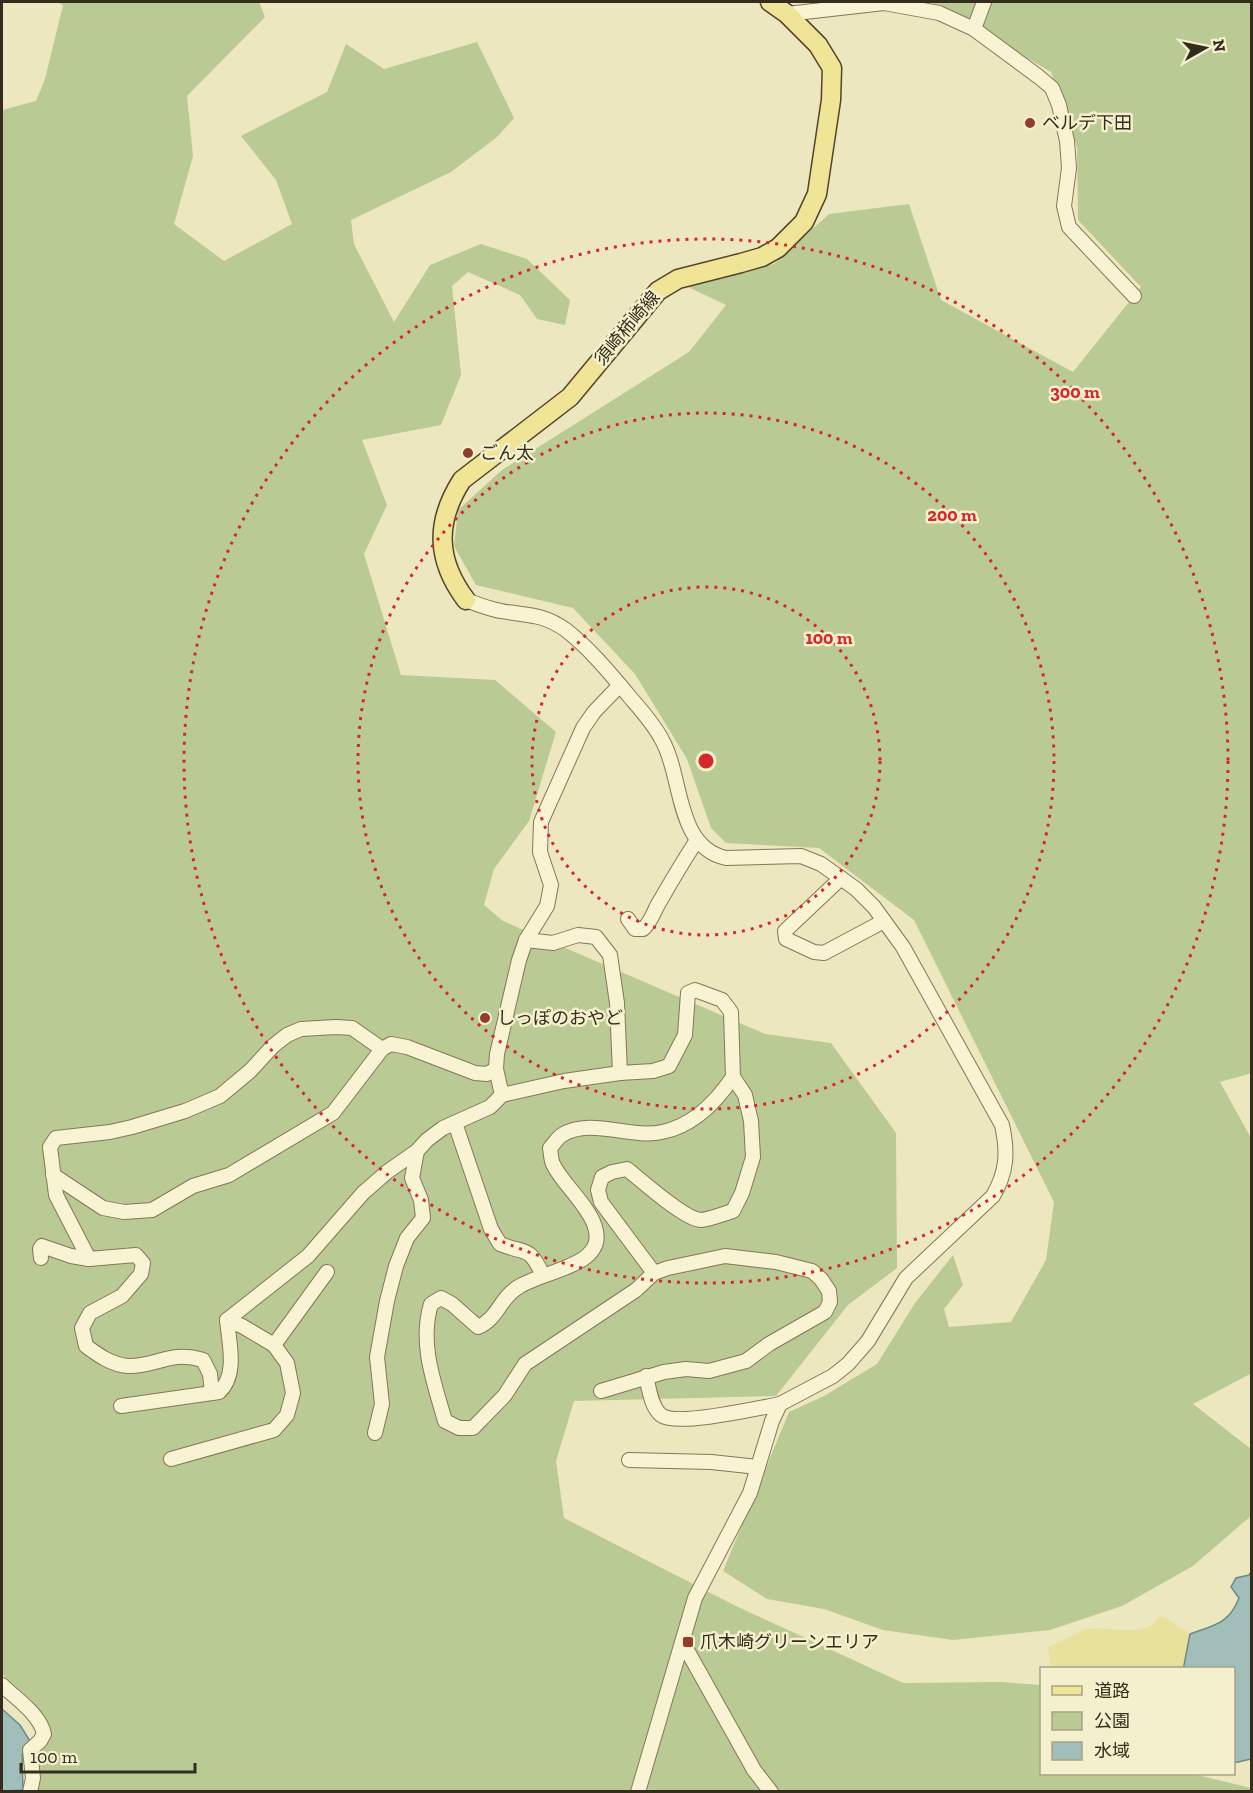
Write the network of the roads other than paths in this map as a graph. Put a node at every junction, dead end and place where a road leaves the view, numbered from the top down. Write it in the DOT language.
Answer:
graph roads {
  1 [pos="770,2"];
  2 [pos="984,2"];
  3 [pos="788,15"];
  4 [pos="974,29"];
  5 [pos="1134,296"];
  6 [pos="466,600"];
  7 [pos="620,686"];
  8 [pos="697,840"];
  9 [pos="841,878"];
  10 [pos="628,919"];
  11 [pos="884,921"];
  12 [pos="526,939"];
  13 [pos="382,1049"];
  14 [pos="496,1069"];
  15 [pos="620,1073"];
  16 [pos="733,1077"];
  17 [pos="502,1095"];
  18 [pos="455,1123"];
  19 [pos="417,1151"];
  20 [pos="52,1175"];
  21 [pos="41,1258"];
  22 [pos="89,1259"];
  23 [pos="327,1272"];
  24 [pos="654,1273"];
  25 [pos="543,1275"];
  26 [pos="227,1320"];
  27 [pos="274,1346"];
  28 [pos="646,1377"];
  29 [pos="601,1391"];
  30 [pos="212,1393"];
  31 [pos="780,1404"];
  32 [pos="121,1406"];
  33 [pos="375,1433"];
  34 [pos="171,1459"];
  35 [pos="629,1460"];
  36 [pos="758,1467"];
  37 [pos="683,1643"];
  38 [pos="2,1684"];
  39 [pos="30,1791"];
  40 [pos="638,1791"];
  41 [pos="771,1791"];
  1 -- 3 [label="main road, 須崎柿崎線"];
  2 -- 4 [label="street"];
  3 -- 4 [label="street"];
  3 -- 6 [label="main road, 須崎柿崎線"];
  4 -- 5 [label="street"];
  6 -- 7 [label="street"];
  7 -- 8 [label="street"];
  7 -- 12 [label="street"];
  8 -- 9 [label="street"];
  8 -- 10 [label="street"];
  9 -- 11 [label="street"];
  9 -- 11 [label="street"];
  11 -- 31 [label="street"];
  12 -- 14 [label="street"];
  12 -- 15 [label="street"];
  13 -- 14 [label="street"];
  13 -- 20 [label="street"];
  13 -- 20 [label="street"];
  14 -- 17 [label="street"];
  15 -- 16 [label="street"];
  15 -- 17 [label="street"];
  16 -- 24 [label="street"];
  16 -- 25 [label="street"];
  17 -- 18 [label="street"];
  18 -- 19 [label="street"];
  18 -- 25 [label="street"];
  19 -- 26 [label="street"];
  19 -- 33 [label="street"];
  20 -- 22 [label="street"];
  21 -- 22 [label="street"];
  22 -- 30 [label="street"];
  23 -- 27 [label="street"];
  24 -- 25 [label="street"];
  24 -- 28 [label="street"];
  26 -- 27 [label="street"];
  26 -- 30 [label="street"];
  27 -- 34 [label="street"];
  28 -- 29 [label="street"];
  28 -- 31 [label="street"];
  30 -- 32 [label="street"];
  31 -- 36 [label="street"];
  35 -- 36 [label="street"];
  36 -- 37 [label="street"];
  37 -- 40 [label="street"];
  37 -- 41 [label="street"];
  38 -- 39 [label="street"];
}
